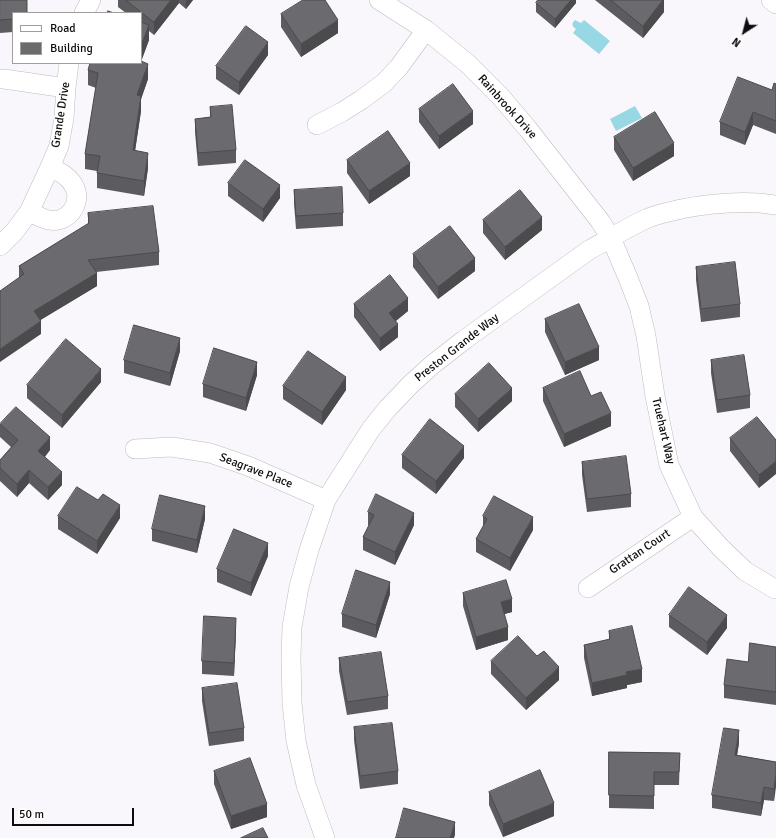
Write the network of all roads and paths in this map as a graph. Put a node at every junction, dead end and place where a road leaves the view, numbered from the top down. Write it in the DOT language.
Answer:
graph roads {
  1 [pos="91,0"];
  2 [pos="379,0"];
  3 [pos="772,0"];
  4 [pos="776,4"];
  5 [pos="85,12"];
  6 [pos="426,30"];
  7 [pos="69,64"];
  8 [pos="4,79"];
  9 [pos="66,88"];
  10 [pos="317,125"];
  11 [pos="50,167"];
  12 [pos="776,205"];
  13 [pos="29,212"];
  14 [pos="610,238"];
  15 [pos="0,246"];
  16 [pos="135,449"];
  17 [pos="326,500"];
  18 [pos="693,517"];
  19 [pos="588,588"];
  20 [pos="775,589"];
  21 [pos="325,838"];
  1 -- 5 [label="street"];
  2 -- 6 [label="street, Rainbrook Drive"];
  3 -- 4 [label="street"];
  6 -- 10 [label="street"];
  6 -- 14 [label="street, Rainbrook Drive"];
  7 -- 9 [label="street, Grande Drive"];
  8 -- 9 [label="street"];
  9 -- 11 [label="street, Grande Drive"];
  11 -- 13 [label="street, Grande Drive"];
  11 -- 13 [label="street"];
  12 -- 14 [label="street, Preston Grande Way"];
  13 -- 15 [label="street, Grande Drive"];
  14 -- 17 [label="street, Preston Grande Way"];
  14 -- 18 [label="street, Truehart Way"];
  16 -- 17 [label="street, Seagrave Place"];
  17 -- 21 [label="street, Preston Grande Way"];
  18 -- 19 [label="street, Grattan Court"];
  18 -- 20 [label="street, Truehart Way"];
}
